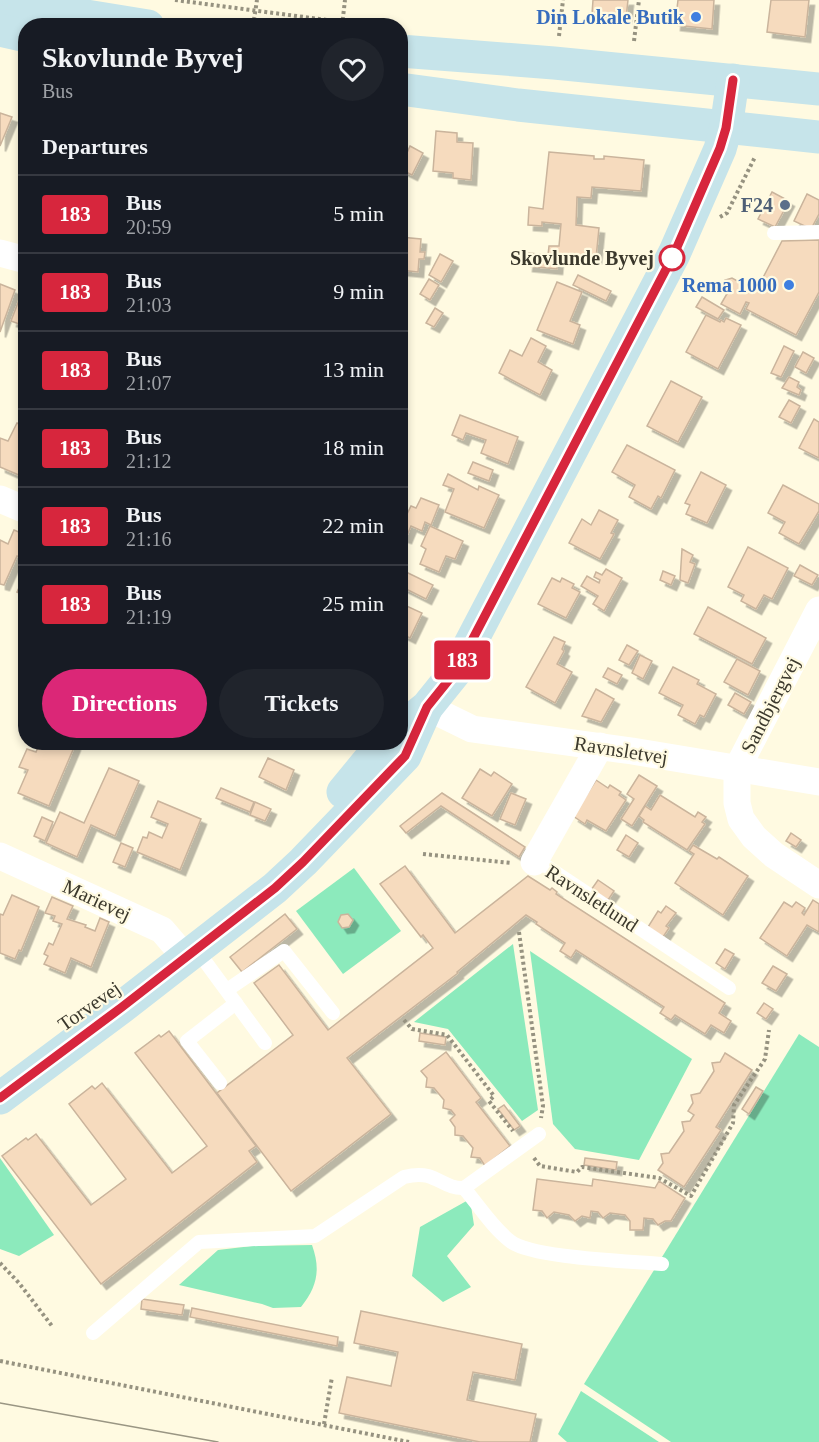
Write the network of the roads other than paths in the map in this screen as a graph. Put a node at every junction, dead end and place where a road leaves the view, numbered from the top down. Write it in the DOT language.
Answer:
graph roads {
  1 [pos="2,0"];
  2 [pos="98,18"];
  3 [pos="0,30"];
  4 [pos="18,34"];
  5 [pos="408,52"];
  6 [pos="733,80"];
  7 [pos="819,89"];
  8 [pos="408,90"];
  9 [pos="726,128"];
  10 [pos="819,137"];
  11 [pos="819,232"];
  12 [pos="774,233"];
  13 [pos="0,253"];
  14 [pos="18,258"];
  15 [pos="0,499"];
  16 [pos="18,507"];
  17 [pos="819,610"];
  18 [pos="427,707"];
  19 [pos="408,722"];
  20 [pos="600,746"];
  21 [pos="408,749"];
  22 [pos="378,750"];
  23 [pos="408,750"];
  24 [pos="737,769"];
  25 [pos="819,782"];
  26 [pos="0,856"];
  27 [pos="534,862"];
  28 [pos="819,885"];
  29 [pos="186,950"];
  30 [pos="729,988"];
  31 [pos="227,990"];
  32 [pos="236,1003"];
  33 [pos="333,1013"];
  34 [pos="265,1043"];
  35 [pos="0,1070"];
  36 [pos="220,1083"];
  37 [pos="0,1098"];
  38 [pos="539,1134"];
  39 [pos="464,1188"];
  40 [pos="662,1264"];
  41 [pos="93,1333"];
  1 -- 2 [label="street"];
  3 -- 4 [label="street"];
  5 -- 6 [label="street"];
  6 -- 7 [label="street"];
  6 -- 9 [label="street, Torvevej"];
  8 -- 9 [label="street"];
  9 -- 10 [label="street"];
  9 -- 18 [label="street, Torvevej"];
  11 -- 12 [label="lane"];
  13 -- 14 [label="street"];
  15 -- 16 [label="street"];
  17 -- 24 [label="street, Sandbjergvej"];
  18 -- 19 [label="street, Torvevej"];
  18 -- 20 [label="street, Ravnsletvej"];
  18 -- 21 [label="street, Torvevej"];
  20 -- 24 [label="street, Ravnsletvej"];
  20 -- 27 [label="street, Ravnsletlund"];
  22 -- 29 [label="street, Torvevej"];
  23 -- 29 [label="street, Torvevej"];
  24 -- 25 [label="street, Ravnsletvej"];
  24 -- 28 [label="street"];
  26 -- 29 [label="street, Marievej"];
  27 -- 30 [label="lane, Ravnsletlund"];
  29 -- 31 [label="lane"];
  29 -- 35 [label="street, Torvevej"];
  29 -- 37 [label="street, Torvevej"];
  31 -- 32 [label="lane"];
  31 -- 33 [label="lane"];
  32 -- 34 [label="lane"];
  32 -- 36 [label="lane"];
  38 -- 39 [label="lane"];
  39 -- 40 [label="lane"];
  39 -- 41 [label="lane"];
}
